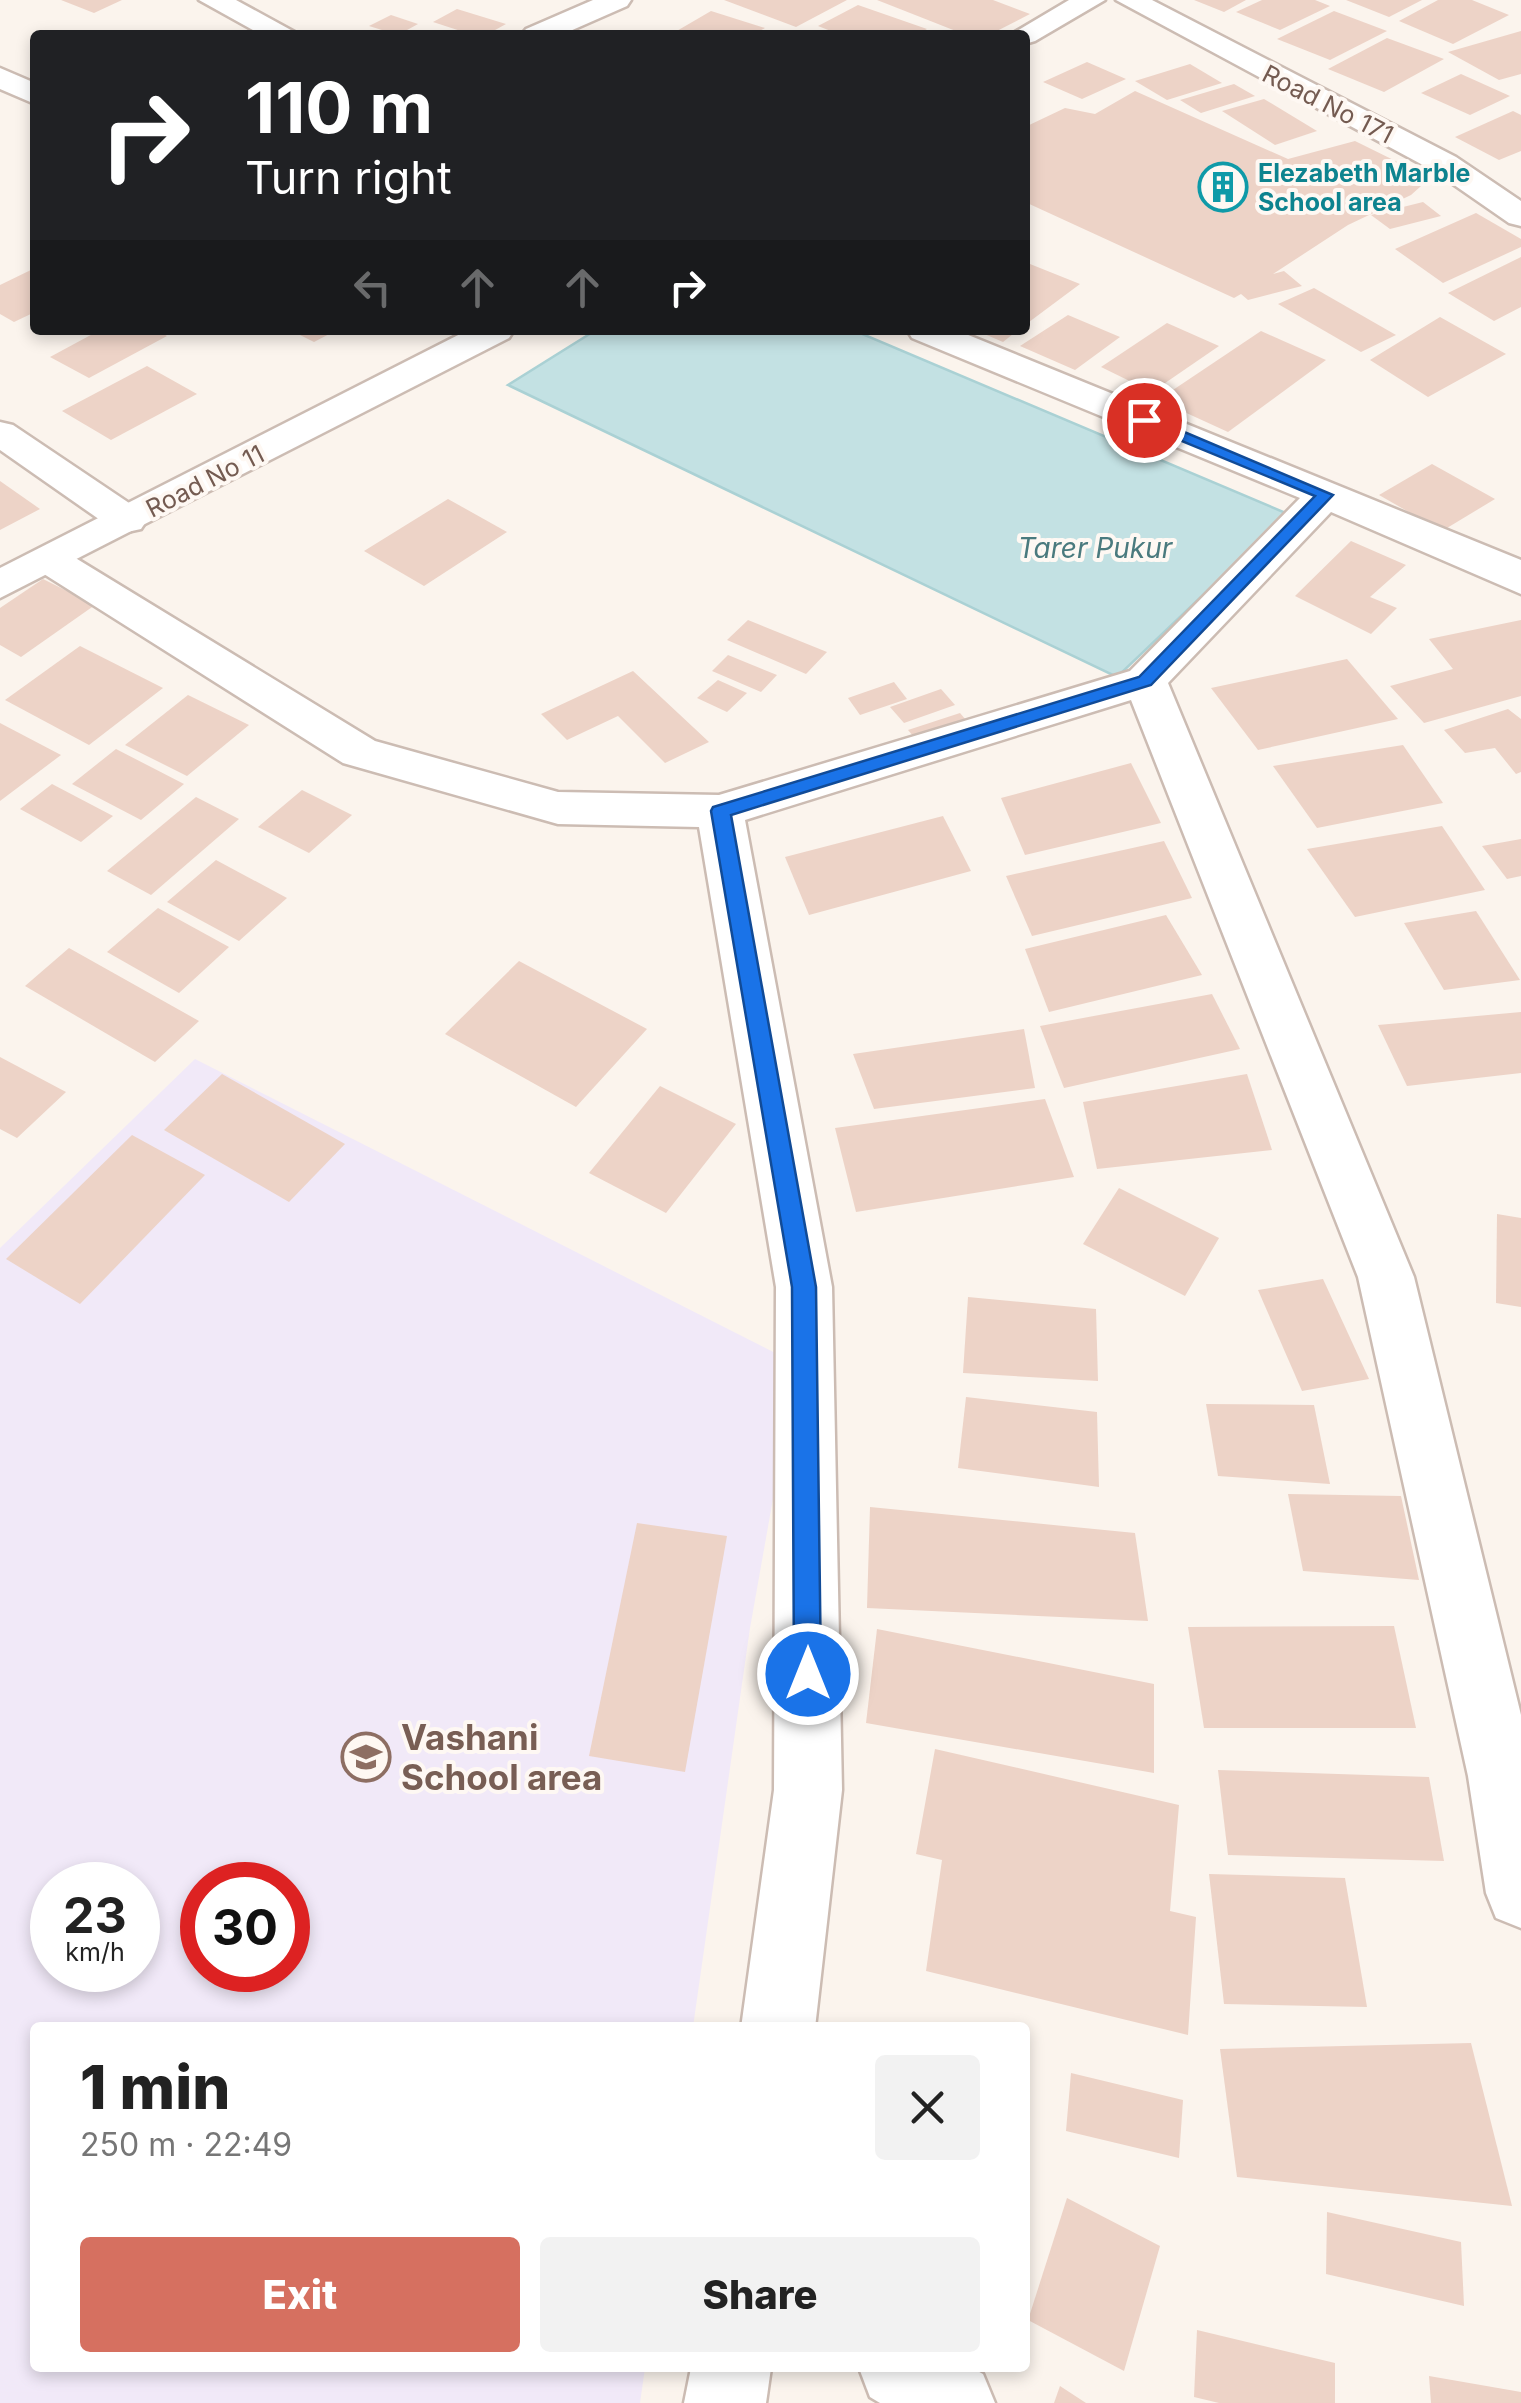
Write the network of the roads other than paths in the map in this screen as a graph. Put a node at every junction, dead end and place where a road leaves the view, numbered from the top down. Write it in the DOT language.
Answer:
graph roads {
  1 [pos="214,0"];
  2 [pos="617,0"];
  3 [pos="1091,0"];
  4 [pos="1130,0"];
  5 [pos="275,30"];
  6 [pos="548,30"];
  7 [pos="1030,33"];
  8 [pos="0,77"];
  9 [pos="30,92"];
  10 [pos="1521,216"];
  11 [pos="484,335"];
  12 [pos="938,335"];
  13 [pos="0,433"];
  14 [pos="1325,495"];
  15 [pos="128,520"];
  16 [pos="50,560"];
  17 [pos="1521,581"];
  18 [pos="0,585"];
  19 [pos="1145,681"];
  20 [pos="720,811"];
  21 [pos="1521,1893"];
  22 [pos="779,2022"];
  23 [pos="729,2372"];
  24 [pos="905,2372"];
  25 [pos="725,2403"];
  26 [pos="954,2403"];
  1 -- 5 [label="street"];
  2 -- 6 [label="street"];
  3 -- 7 [label="street"];
  4 -- 10 [label="street, Road No 171"];
  8 -- 9 [label="street"];
  11 -- 15 [label="street, Road No 11"];
  12 -- 14 [label="street"];
  13 -- 15 [label="street"];
  14 -- 17 [label="street"];
  14 -- 19 [label="street"];
  15 -- 16 [label="street, Road No 11"];
  16 -- 18 [label="street, Road No 11"];
  16 -- 20 [label="street"];
  19 -- 20 [label="street"];
  19 -- 21 [label="street"];
  20 -- 22 [label="street"];
  23 -- 25 [label="street"];
  24 -- 26 [label="street"];
}
